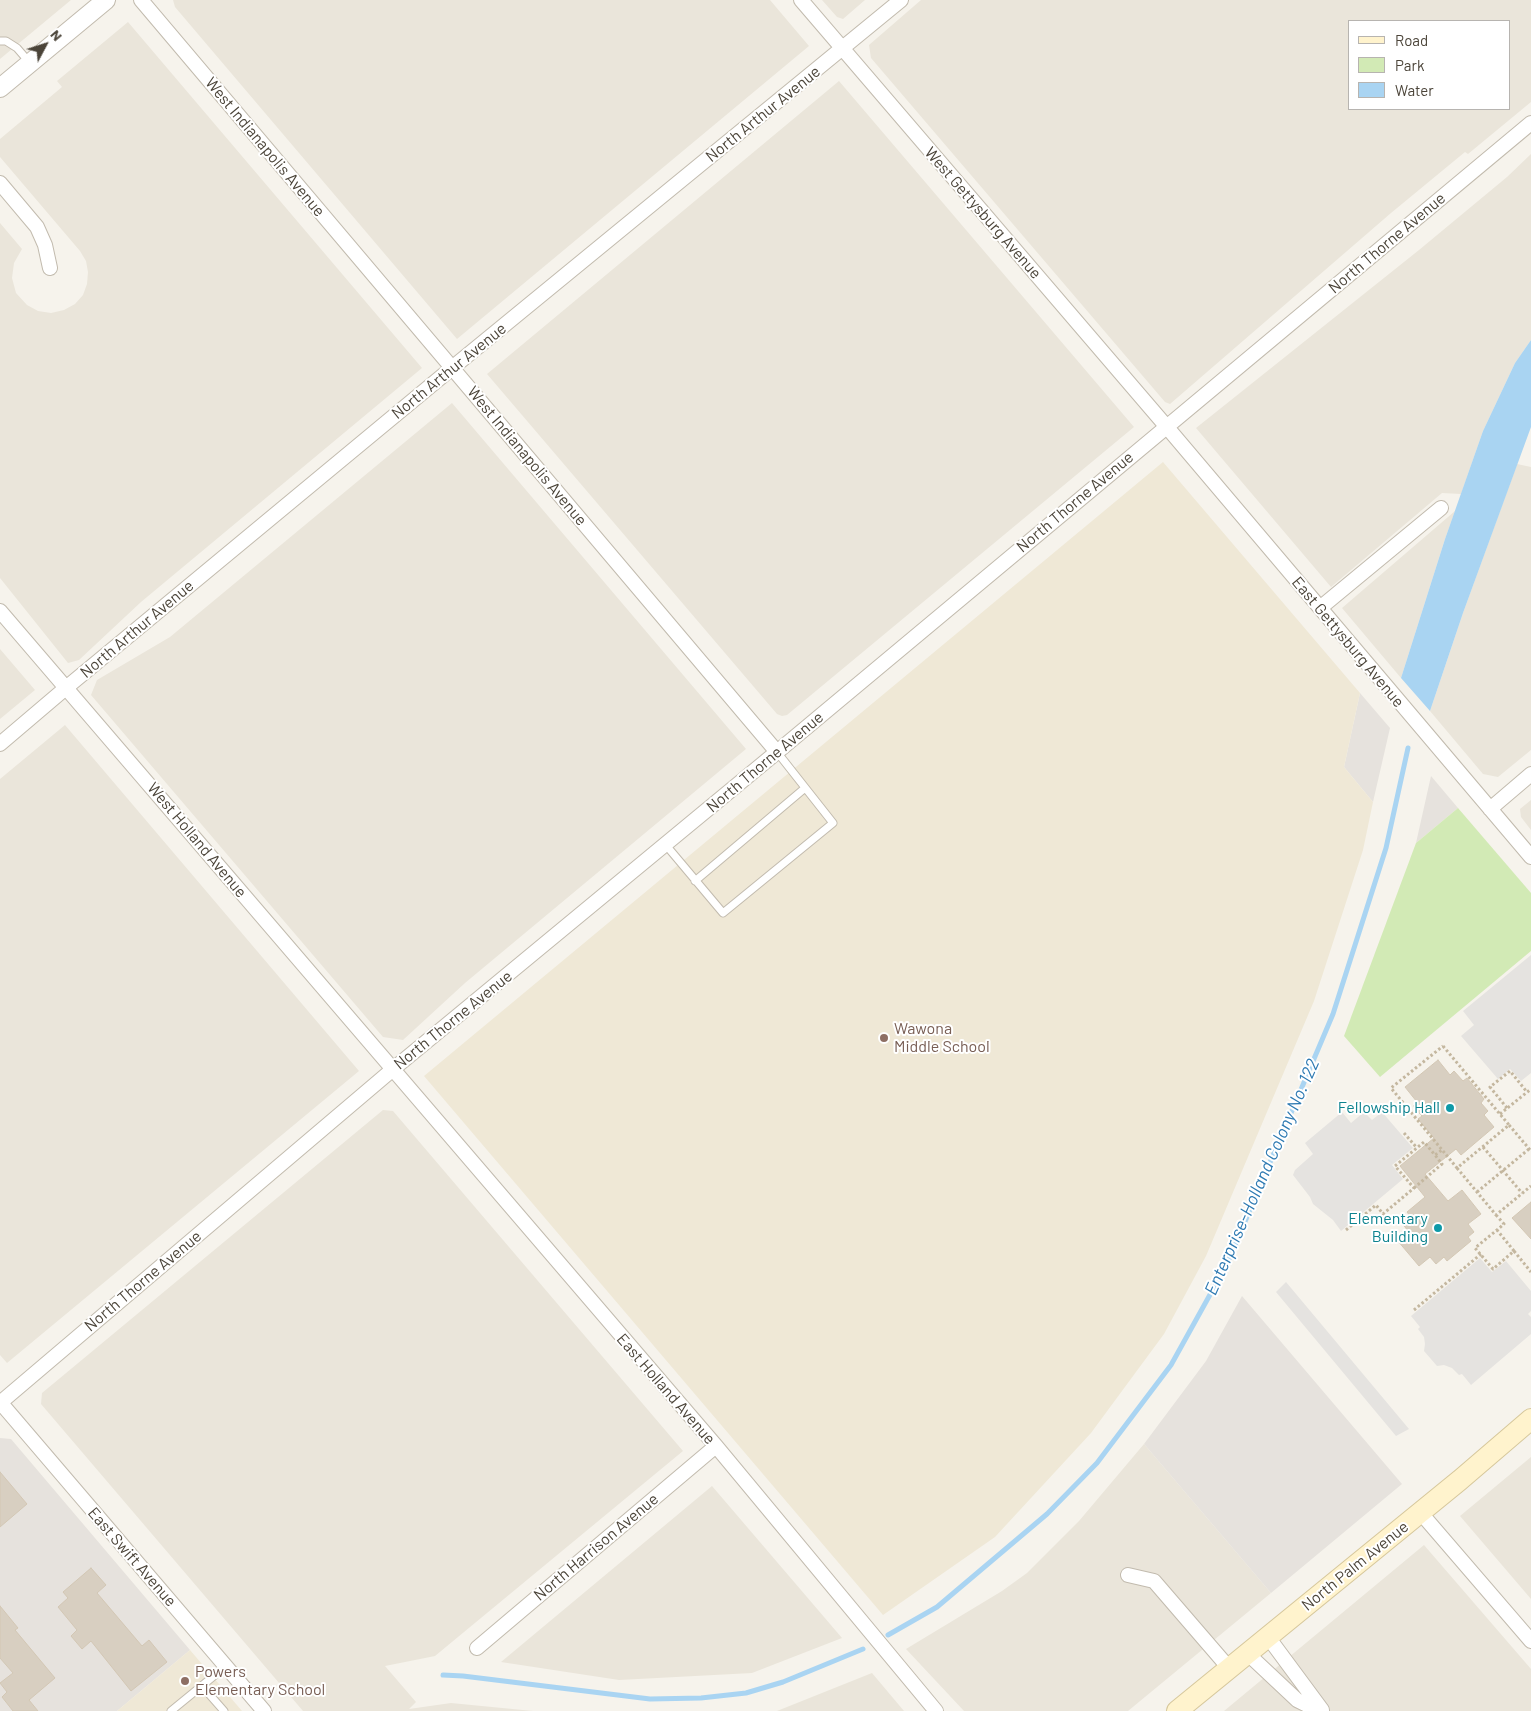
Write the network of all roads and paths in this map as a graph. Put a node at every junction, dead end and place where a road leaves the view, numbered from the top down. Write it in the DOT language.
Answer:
graph roads {
  1 [pos="106,0"];
  2 [pos="141,0"];
  3 [pos="801,0"];
  4 [pos="901,0"];
  5 [pos="0,41"];
  6 [pos="842,49"];
  7 [pos="30,63"];
  8 [pos="0,88"];
  9 [pos="1531,123"];
  10 [pos="0,183"];
  11 [pos="50,268"];
  12 [pos="452,368"];
  13 [pos="1166,426"];
  14 [pos="1441,508"];
  15 [pos="1320,608"];
  16 [pos="0,611"];
  17 [pos="67,687"];
  18 [pos="0,744"];
  19 [pos="777,752"];
  20 [pos="1531,774"];
  21 [pos="805,788"];
  22 [pos="1490,809"];
  23 [pos="665,844"];
  24 [pos="1531,857"];
  25 [pos="695,881"];
  26 [pos="392,1070"];
  27 [pos="1531,1089"];
  28 [pos="1527,1092"];
  29 [pos="1507,1108"];
  30 [pos="1500,1114"];
  31 [pos="1509,1125"];
  32 [pos="1404,1133"];
  33 [pos="1483,1147"];
  34 [pos="1417,1148"];
  35 [pos="1442,1150"];
  36 [pos="1530,1150"];
  37 [pos="1435,1156"];
  38 [pos="1457,1168"];
  39 [pos="1503,1170"];
  40 [pos="1531,1186"];
  41 [pos="1414,1188"];
  42 [pos="1477,1192"];
  43 [pos="1522,1193"];
  44 [pos="1496,1215"];
  45 [pos="1346,1230"];
  46 [pos="1496,1230"];
  47 [pos="1514,1251"];
  48 [pos="1481,1254"];
  49 [pos="1531,1272"];
  50 [pos="1414,1310"];
  51 [pos="0,1402"];
  52 [pos="1531,1419"];
  53 [pos="716,1446"];
  54 [pos="1420,1512"];
  55 [pos="1128,1575"];
  56 [pos="1268,1637"];
  57 [pos="1531,1641"];
  58 [pos="477,1648"];
  59 [pos="1248,1654"];
  60 [pos="226,1666"];
  61 [pos="1229,1668"];
  62 [pos="202,1686"];
  63 [pos="171,1711"];
  64 [pos="224,1711"];
  65 [pos="264,1711"];
  66 [pos="936,1711"];
  67 [pos="1177,1711"];
  68 [pos="1321,1711"];
  1 -- 7 [label="street"];
  2 -- 12 [label="street, West Indianapolis Avenue"];
  3 -- 6 [label="street, West Gettysburg Avenue"];
  4 -- 6 [label="street, North Arthur Avenue"];
  5 -- 7 [label="lane"];
  6 -- 12 [label="street, North Arthur Avenue"];
  6 -- 13 [label="street, West Gettysburg Avenue"];
  7 -- 8 [label="street"];
  9 -- 13 [label="street, North Thorne Avenue"];
  10 -- 11 [label="street"];
  12 -- 17 [label="street, North Arthur Avenue"];
  12 -- 19 [label="street, West Indianapolis Avenue"];
  13 -- 15 [label="street, East Gettysburg Avenue"];
  13 -- 19 [label="street, North Thorne Avenue"];
  14 -- 15 [label="street"];
  15 -- 22 [label="street, East Gettysburg Avenue"];
  16 -- 17 [label="street, West Holland Avenue"];
  17 -- 18 [label="street, North Arthur Avenue"];
  17 -- 26 [label="street, West Holland Avenue"];
  19 -- 21 [label="lane"];
  19 -- 23 [label="street, North Thorne Avenue"];
  20 -- 22 [label="street"];
  21 -- 25 [label="lane"];
  21 -- 25 [label="lane"];
  22 -- 24 [label="street, East Gettysburg Avenue"];
  23 -- 25 [label="lane"];
  23 -- 26 [label="street, North Thorne Avenue"];
  26 -- 51 [label="street, North Thorne Avenue"];
  26 -- 53 [label="street, East Holland Avenue"];
  27 -- 28 [label="path"];
  28 -- 29 [label="path"];
  28 -- 29 [label="path"];
  29 -- 30 [label="path"];
  30 -- 31 [label="path"];
  30 -- 35 [label="path"];
  31 -- 33 [label="path"];
  31 -- 36 [label="path"];
  32 -- 34 [label="path"];
  33 -- 38 [label="path"];
  33 -- 39 [label="path"];
  34 -- 37 [label="path"];
  34 -- 41 [label="path"];
  35 -- 37 [label="path"];
  35 -- 38 [label="path"];
  36 -- 39 [label="path"];
  37 -- 41 [label="path"];
  38 -- 42 [label="path"];
  39 -- 42 [label="path"];
  39 -- 43 [label="path"];
  40 -- 43 [label="path"];
  41 -- 45 [label="path"];
  42 -- 44 [label="path"];
  43 -- 44 [label="path"];
  44 -- 46 [label="path"];
  46 -- 47 [label="path"];
  46 -- 48 [label="path"];
  47 -- 48 [label="path"];
  47 -- 49 [label="path"];
  48 -- 50 [label="path"];
  51 -- 60 [label="street, East Swift Avenue"];
  52 -- 54 [label="main road, North Palm Avenue"];
  53 -- 58 [label="street, North Harrison Avenue"];
  53 -- 66 [label="street, East Holland Avenue"];
  54 -- 56 [label="main road, North Palm Avenue"];
  54 -- 57 [label="street"];
  55 -- 61 [label="street"];
  56 -- 59 [label="main road, North Palm Avenue"];
  56 -- 68 [label="street"];
  59 -- 61 [label="main road, North Palm Avenue"];
  59 -- 68 [label="street"];
  60 -- 62 [label="lane"];
  60 -- 65 [label="street, East Swift Avenue"];
  61 -- 67 [label="main road, North Palm Avenue"];
  62 -- 63 [label="lane"];
  62 -- 64 [label="lane"];
}
